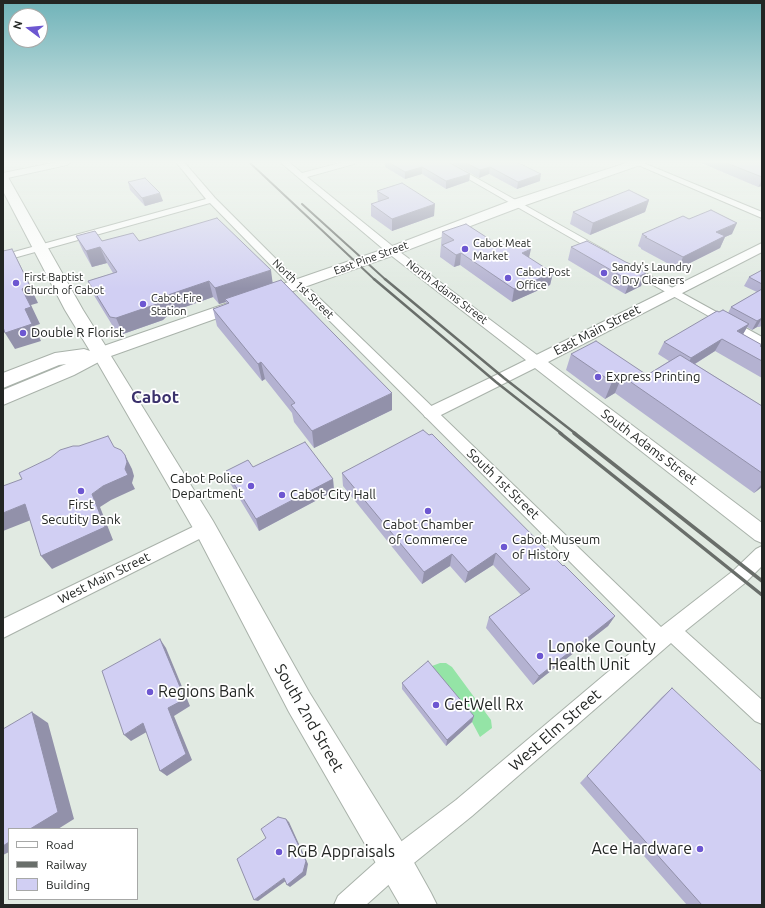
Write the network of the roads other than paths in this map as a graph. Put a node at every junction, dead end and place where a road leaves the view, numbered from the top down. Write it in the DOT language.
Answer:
graph roads {
  1 [pos="17,204"];
  2 [pos="196,204"];
  3 [pos="217,204"];
  4 [pos="335,204"];
  5 [pos="514,204"];
  6 [pos="520,204"];
  7 [pos="737,204"];
  8 [pos="762,215"];
  9 [pos="762,247"];
  10 [pos="40,248"];
  11 [pos="392,251"];
  12 [pos="3,258"];
  13 [pos="296,285"];
  14 [pos="673,292"];
  15 [pos="762,342"];
  16 [pos="101,353"];
  17 [pos="536,361"];
  18 [pos="3,381"];
  19 [pos="3,398"];
  20 [pos="431,413"];
  21 [pos="205,528"];
  22 [pos="762,534"];
  23 [pos="762,554"];
  24 [pos="3,629"];
  25 [pos="666,636"];
  26 [pos="762,714"];
  27 [pos="395,862"];
  28 [pos="347,905"];
  29 [pos="419,905"];
  1 -- 10 [label="main road"];
  2 -- 10 [label="street"];
  3 -- 13 [label="street, North 1st Street"];
  4 -- 11 [label="street, North Adams Street"];
  5 -- 11 [label="main road, East Pine Street"];
  6 -- 14 [label="street"];
  7 -- 8 [label="street"];
  9 -- 14 [label="street, East Main Street"];
  10 -- 12 [label="street"];
  10 -- 16 [label="main road"];
  11 -- 13 [label="main road, East Pine Street"];
  11 -- 17 [label="street, North Adams Street"];
  13 -- 16 [label="main road, East Pine Street"];
  13 -- 20 [label="street, North 1st Street"];
  14 -- 15 [label="street"];
  14 -- 17 [label="street, East Main Street"];
  16 -- 18 [label="main road"];
  16 -- 19 [label="main road"];
  16 -- 21 [label="main road, South 2nd Street"];
  17 -- 20 [label="street, East Main Street"];
  17 -- 22 [label="street, South Adams Street"];
  20 -- 25 [label="street, South 1st Street"];
  21 -- 24 [label="street, West Main Street"];
  21 -- 27 [label="main road, South 2nd Street"];
  23 -- 25 [label="street, West Elm Street"];
  25 -- 26 [label="street, South 1st Street"];
  25 -- 27 [label="street, West Elm Street"];
  27 -- 28 [label="street, West Elm Street"];
  27 -- 29 [label="main road, South 2nd Street"];
}
